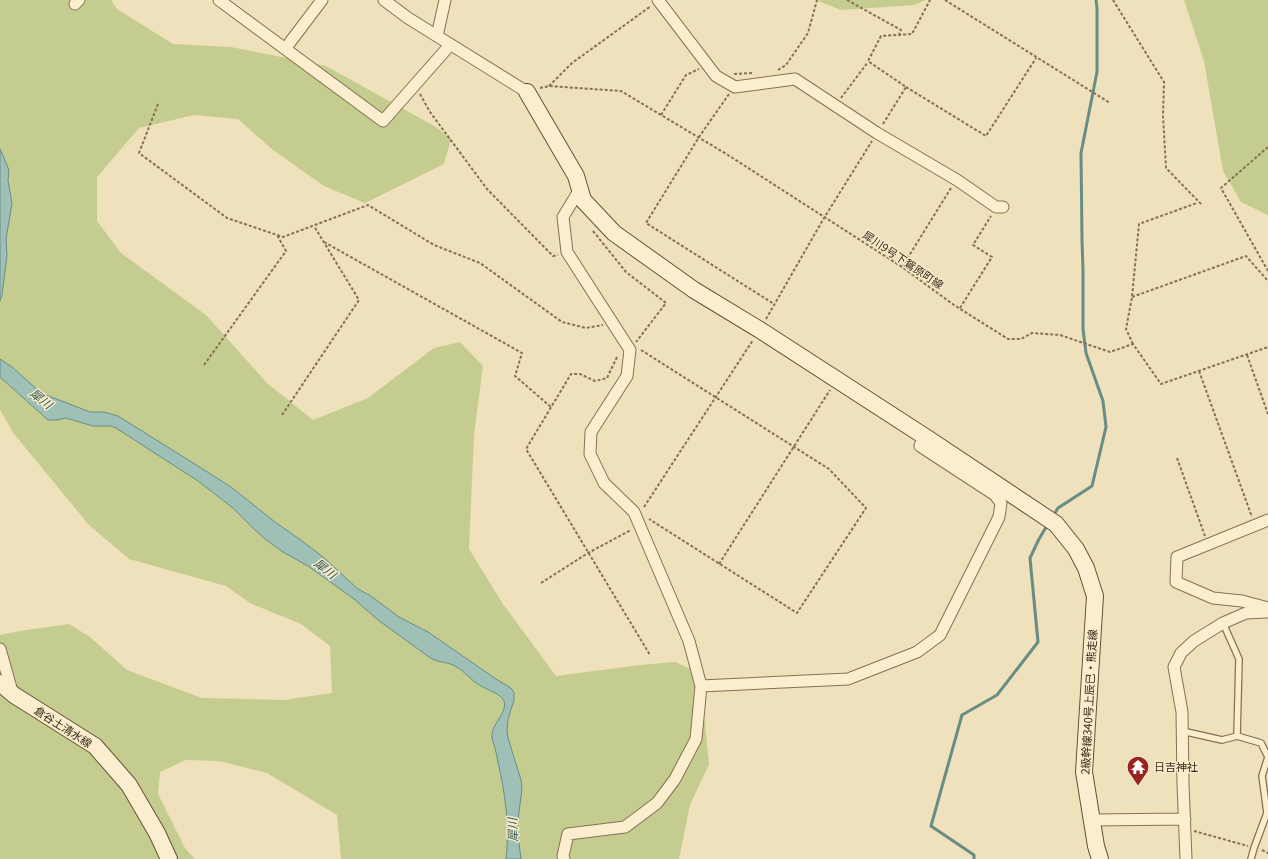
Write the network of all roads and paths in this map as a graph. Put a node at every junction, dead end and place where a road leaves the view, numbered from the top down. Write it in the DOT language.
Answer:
graph roads {
  1 [pos="218,0"];
  2 [pos="322,0"];
  3 [pos="384,0"];
  4 [pos="445,0"];
  5 [pos="658,0"];
  6 [pos="818,0"];
  7 [pos="847,0"];
  8 [pos="930,0"];
  9 [pos="945,0"];
  10 [pos="1113,0"];
  11 [pos="899,35"];
  12 [pos="437,36"];
  13 [pos="450,45"];
  14 [pos="285,49"];
  15 [pos="1036,57"];
  16 [pos="868,61"];
  17 [pos="707,65"];
  18 [pos="776,72"];
  19 [pos="755,73"];
  20 [pos="734,74"];
  21 [pos="415,85"];
  22 [pos="549,86"];
  23 [pos="735,87"];
  24 [pos="906,87"];
  25 [pos="527,92"];
  26 [pos="1110,103"];
  27 [pos="158,104"];
  28 [pos="835,106"];
  29 [pos="661,114"];
  30 [pos="877,133"];
  31 [pos="699,137"];
  32 [pos="1268,147"];
  33 [pos="956,180"];
  34 [pos="580,189"];
  35 [pos="1197,203"];
  36 [pos="1202,205"];
  37 [pos="1000,207"];
  38 [pos="824,218"];
  39 [pos="314,225"];
  40 [pos="593,231"];
  41 [pos="277,235"];
  42 [pos="324,242"];
  43 [pos="569,255"];
  44 [pos="902,267"];
  45 [pos="1268,271"];
  46 [pos="1268,281"];
  47 [pos="1132,297"];
  48 [pos="774,304"];
  49 [pos="960,308"];
  50 [pos="614,323"];
  51 [pos="760,330"];
  52 [pos="1133,344"];
  53 [pos="1268,348"];
  54 [pos="630,350"];
  55 [pos="1247,355"];
  56 [pos="617,357"];
  57 [pos="204,365"];
  58 [pos="1199,371"];
  59 [pos="836,380"];
  60 [pos="715,397"];
  61 [pos="552,407"];
  62 [pos="1268,414"];
  63 [pos="282,415"];
  64 [pos="925,436"];
  65 [pos="1177,458"];
  66 [pos="637,513"];
  67 [pos="1268,520"];
  68 [pos="1255,525"];
  69 [pos="639,526"];
  70 [pos="1208,544"];
  71 [pos="588,553"];
  72 [pos="719,564"];
  73 [pos="541,583"];
  74 [pos="1268,608"];
  75 [pos="1268,612"];
  76 [pos="1223,623"];
  77 [pos="0,649"];
  78 [pos="650,655"];
  79 [pos="0,683"];
  80 [pos="701,686"];
  81 [pos="14,695"];
  82 [pos="1182,731"];
  83 [pos="1237,736"];
  84 [pos="1092,820"];
  85 [pos="1185,824"];
  86 [pos="1254,848"];
  87 [pos="1268,852"];
  88 [pos="169,859"];
  89 [pos="564,859"];
  90 [pos="1100,859"];
  91 [pos="1186,859"];
  92 [pos="1251,859"];
  1 -- 14 [label="street"];
  2 -- 14 [label="street"];
  3 -- 12 [label="street"];
  4 -- 12 [label="street"];
  5 -- 17 [label="street"];
  5 -- 22 [label="path"];
  6 -- 18 [label="path"];
  7 -- 11 [label="path"];
  8 -- 11 [label="path"];
  9 -- 15 [label="path"];
  10 -- 36 [label="path"];
  11 -- 16 [label="path"];
  12 -- 13 [label="street"];
  13 -- 21 [label="street"];
  13 -- 25 [label="street"];
  14 -- 21 [label="street"];
  15 -- 24 [label="path"];
  15 -- 26 [label="path"];
  16 -- 24 [label="path"];
  16 -- 28 [label="path"];
  17 -- 23 [label="street"];
  17 -- 29 [label="path"];
  19 -- 20 [label="path"];
  21 -- 43 [label="path"];
  22 -- 25 [label="path, 犀川9号下鴛原町線"];
  22 -- 29 [label="path, 犀川9号下鴛原町線"];
  23 -- 28 [label="street"];
  23 -- 31 [label="path"];
  24 -- 30 [label="path"];
  25 -- 34 [label="street, 2級幹線340号上辰巳・熊走線"];
  27 -- 41 [label="path"];
  28 -- 30 [label="street"];
  29 -- 31 [label="path, 犀川9号下鴛原町線"];
  30 -- 33 [label="street"];
  30 -- 38 [label="path"];
  31 -- 38 [label="path, 犀川9号下鴛原町線"];
  31 -- 48 [label="path"];
  32 -- 45 [label="path"];
  33 -- 37 [label="street"];
  33 -- 44 [label="path"];
  34 -- 43 [label="street"];
  34 -- 51 [label="street, 2級幹線340号上辰巳・熊走線"];
  35 -- 47 [label="path"];
  37 -- 49 [label="path"];
  38 -- 44 [label="path, 犀川9号下鴛原町線"];
  38 -- 48 [label="path"];
  39 -- 41 [label="path"];
  39 -- 42 [label="path"];
  39 -- 50 [label="path"];
  40 -- 54 [label="path"];
  41 -- 57 [label="path"];
  42 -- 61 [label="path"];
  42 -- 63 [label="path"];
  43 -- 50 [label="street"];
  44 -- 49 [label="path, 犀川9号下鴛原町線"];
  46 -- 47 [label="path"];
  47 -- 52 [label="path"];
  48 -- 51 [label="path"];
  49 -- 52 [label="path, 犀川9号下鴛原町線"];
  50 -- 54 [label="street"];
  51 -- 59 [label="street, 2級幹線340号上辰巳・熊走線"];
  51 -- 60 [label="path"];
  52 -- 58 [label="path"];
  53 -- 55 [label="path"];
  54 -- 60 [label="path"];
  54 -- 66 [label="street"];
  55 -- 58 [label="path"];
  55 -- 62 [label="path"];
  56 -- 61 [label="path"];
  58 -- 68 [label="path"];
  59 -- 64 [label="street, 2級幹線340号上辰巳・熊走線"];
  59 -- 72 [label="path"];
  60 -- 66 [label="path"];
  60 -- 72 [label="path"];
  61 -- 71 [label="path"];
  64 -- 80 [label="street"];
  64 -- 84 [label="street, 2級幹線340号上辰巳・熊走線"];
  65 -- 70 [label="path"];
  66 -- 69 [label="street"];
  66 -- 72 [label="path"];
  67 -- 68 [label="street"];
  68 -- 70 [label="street"];
  69 -- 71 [label="path"];
  69 -- 80 [label="street"];
  70 -- 74 [label="street"];
  71 -- 73 [label="path"];
  71 -- 78 [label="path"];
  75 -- 76 [label="street"];
  76 -- 82 [label="street"];
  76 -- 83 [label="lane"];
  77 -- 81 [label="street"];
  79 -- 81 [label="street, 倉谷土清水線"];
  80 -- 89 [label="street"];
  81 -- 88 [label="street, 倉谷土清水線"];
  82 -- 83 [label="lane"];
  82 -- 85 [label="street"];
  83 -- 86 [label="lane"];
  84 -- 85 [label="street"];
  84 -- 90 [label="street, 2級幹線340号上辰巳・熊走線"];
  85 -- 86 [label="path"];
  85 -- 91 [label="street"];
  86 -- 87 [label="path"];
  86 -- 92 [label="lane"];
}
